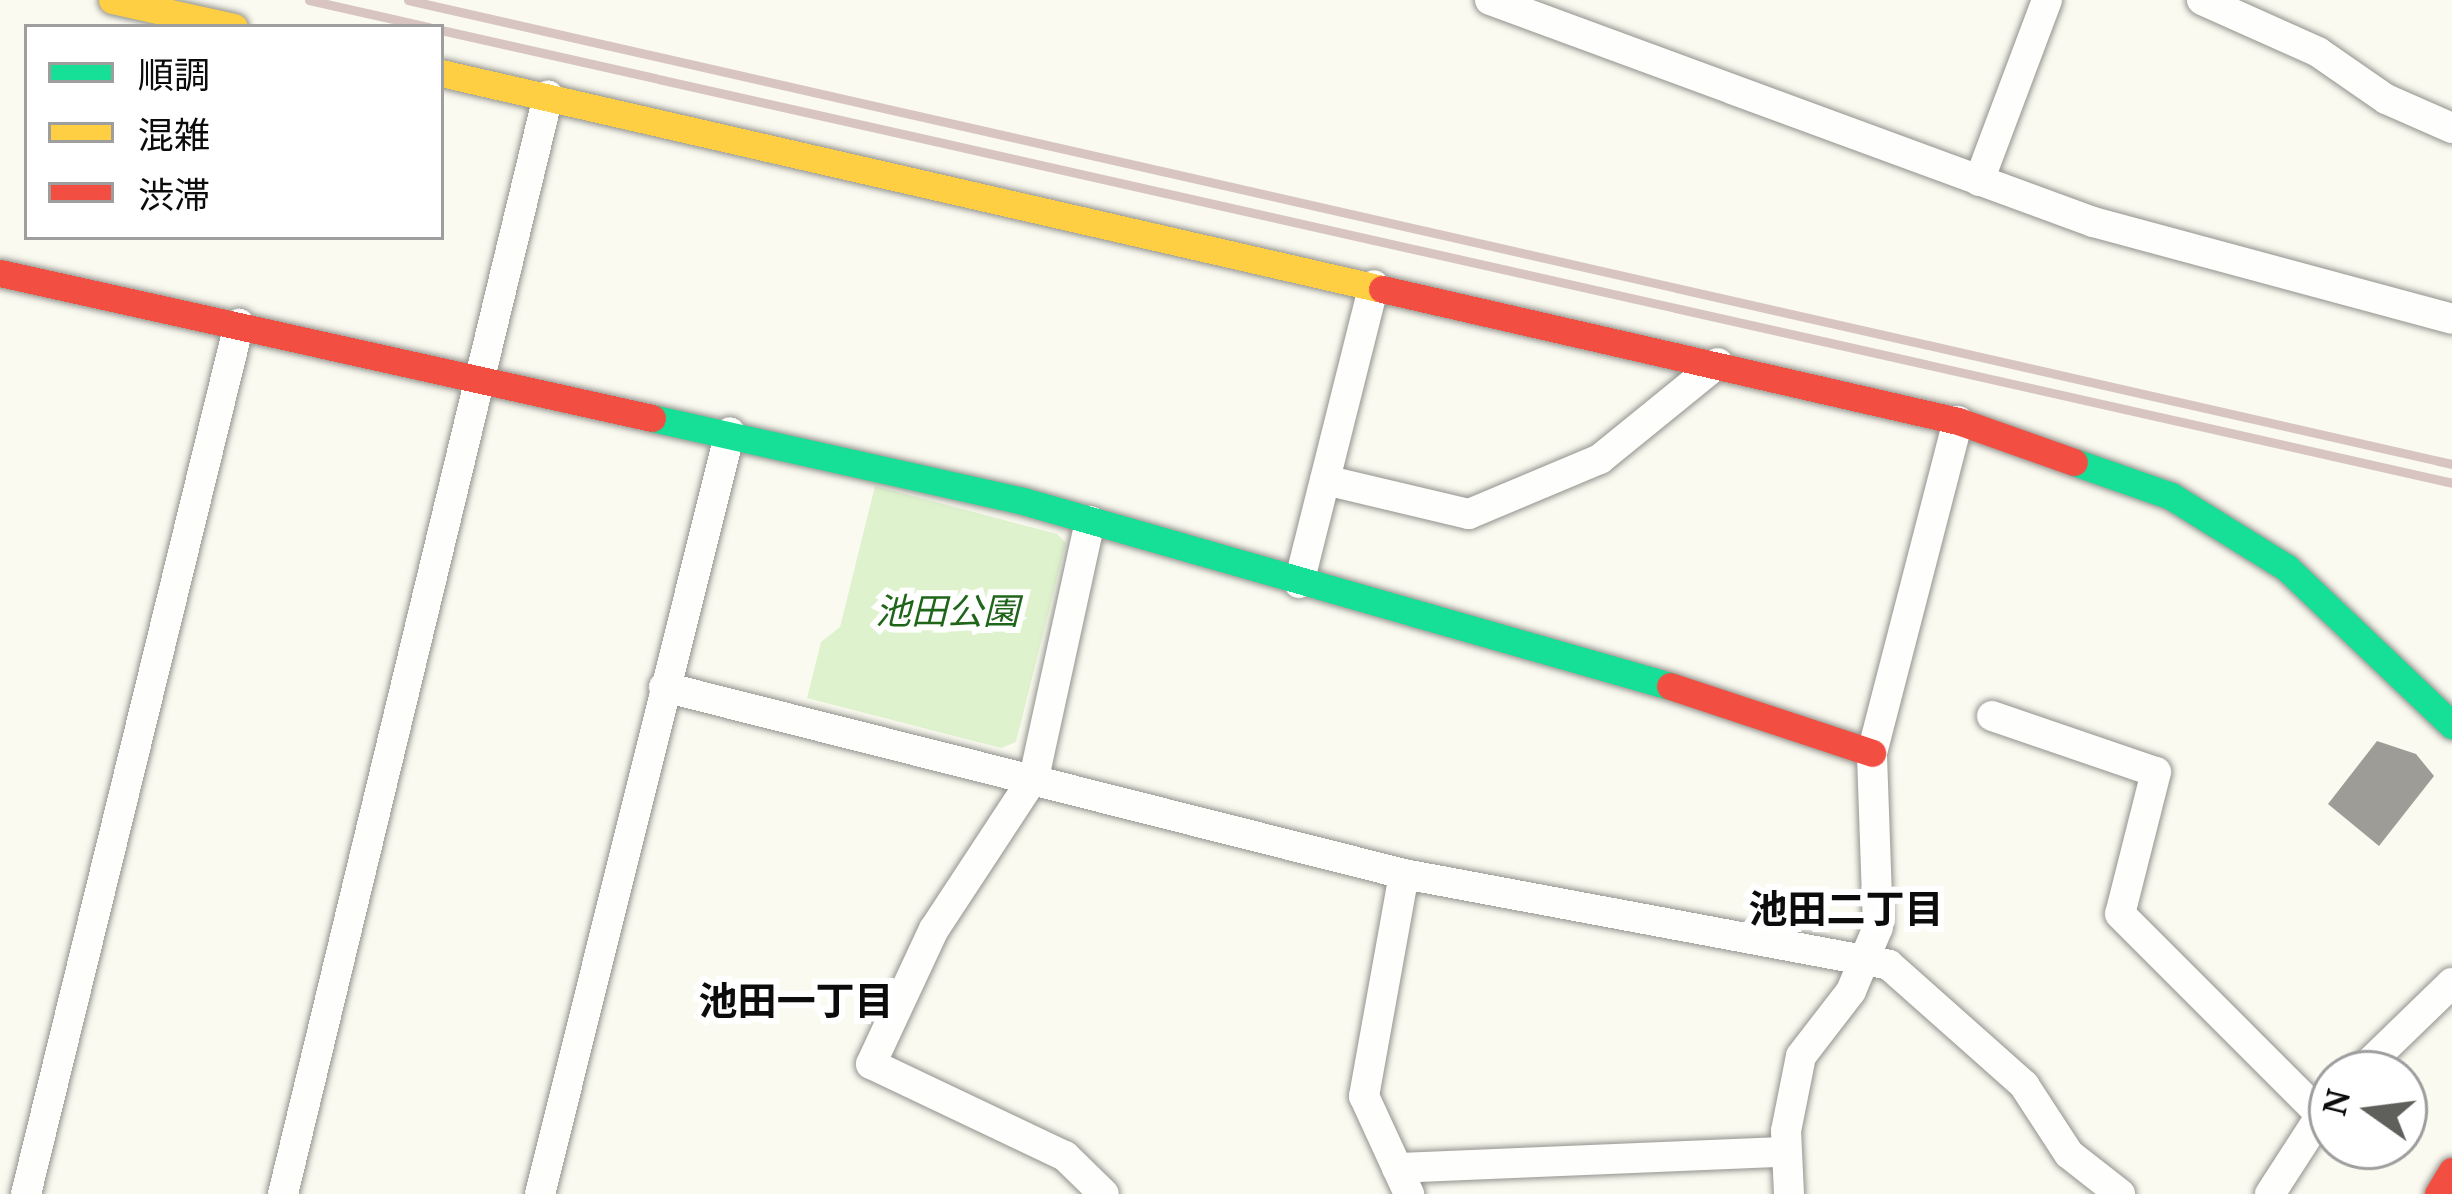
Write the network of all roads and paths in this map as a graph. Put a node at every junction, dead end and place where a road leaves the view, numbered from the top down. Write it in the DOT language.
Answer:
graph roads {
  1 [pos="112,0"];
  2 [pos="1490,0"];
  3 [pos="2047,0"];
  4 [pos="2202,0"];
  5 [pos="221,24"];
  6 [pos="444,74"];
  7 [pos="548,96"];
  8 [pos="2452,128"];
  9 [pos="1979,181"];
  10 [pos="0,273"];
  11 [pos="1374,285"];
  12 [pos="2452,319"];
  13 [pos="239,324"];
  14 [pos="1718,363"];
  15 [pos="484,378"];
  16 [pos="1958,421"];
  17 [pos="730,432"];
  18 [pos="1325,480"];
  19 [pos="1090,521"];
  20 [pos="1299,583"];
  21 [pos="664,687"];
  22 [pos="1992,716"];
  23 [pos="2452,725"];
  24 [pos="1872,753"];
  25 [pos="1034,777"];
  26 [pos="1404,874"];
  27 [pos="1864,958"];
  28 [pos="2452,983"];
  29 [pos="2382,1050"];
  30 [pos="2308,1089"];
  31 [pos="2308,1133"];
  32 [pos="1785,1152"];
  33 [pos="2452,1171"];
  34 [pos="1403,1181"];
  35 [pos="26,1194"];
  36 [pos="284,1194"];
  37 [pos="540,1194"];
  38 [pos="1104,1194"];
  39 [pos="1789,1194"];
  40 [pos="2120,1194"];
  41 [pos="2270,1194"];
  42 [pos="2438,1194"];
  1 -- 5 [label="street"];
  2 -- 9 [label="street"];
  3 -- 9 [label="street"];
  4 -- 8 [label="street"];
  6 -- 7 [label="street"];
  7 -- 11 [label="street"];
  7 -- 15 [label="street"];
  9 -- 12 [label="street"];
  10 -- 13 [label="street"];
  11 -- 14 [label="street"];
  11 -- 18 [label="street"];
  13 -- 15 [label="street"];
  13 -- 35 [label="street"];
  14 -- 16 [label="street"];
  14 -- 18 [label="street"];
  15 -- 17 [label="street"];
  15 -- 36 [label="street"];
  16 -- 23 [label="street"];
  16 -- 24 [label="street"];
  17 -- 19 [label="street"];
  17 -- 21 [label="street"];
  18 -- 20 [label="street"];
  19 -- 20 [label="street"];
  19 -- 25 [label="street"];
  20 -- 24 [label="street"];
  21 -- 25 [label="street"];
  21 -- 37 [label="street"];
  22 -- 30 [label="street"];
  24 -- 27 [label="street"];
  25 -- 26 [label="street"];
  25 -- 38 [label="street"];
  26 -- 27 [label="street"];
  26 -- 34 [label="street"];
  27 -- 32 [label="street"];
  27 -- 40 [label="street"];
  28 -- 29 [label="street"];
  31 -- 41 [label="street"];
  32 -- 34 [label="street"];
  32 -- 39 [label="street"];
  33 -- 42 [label="street"];
}
